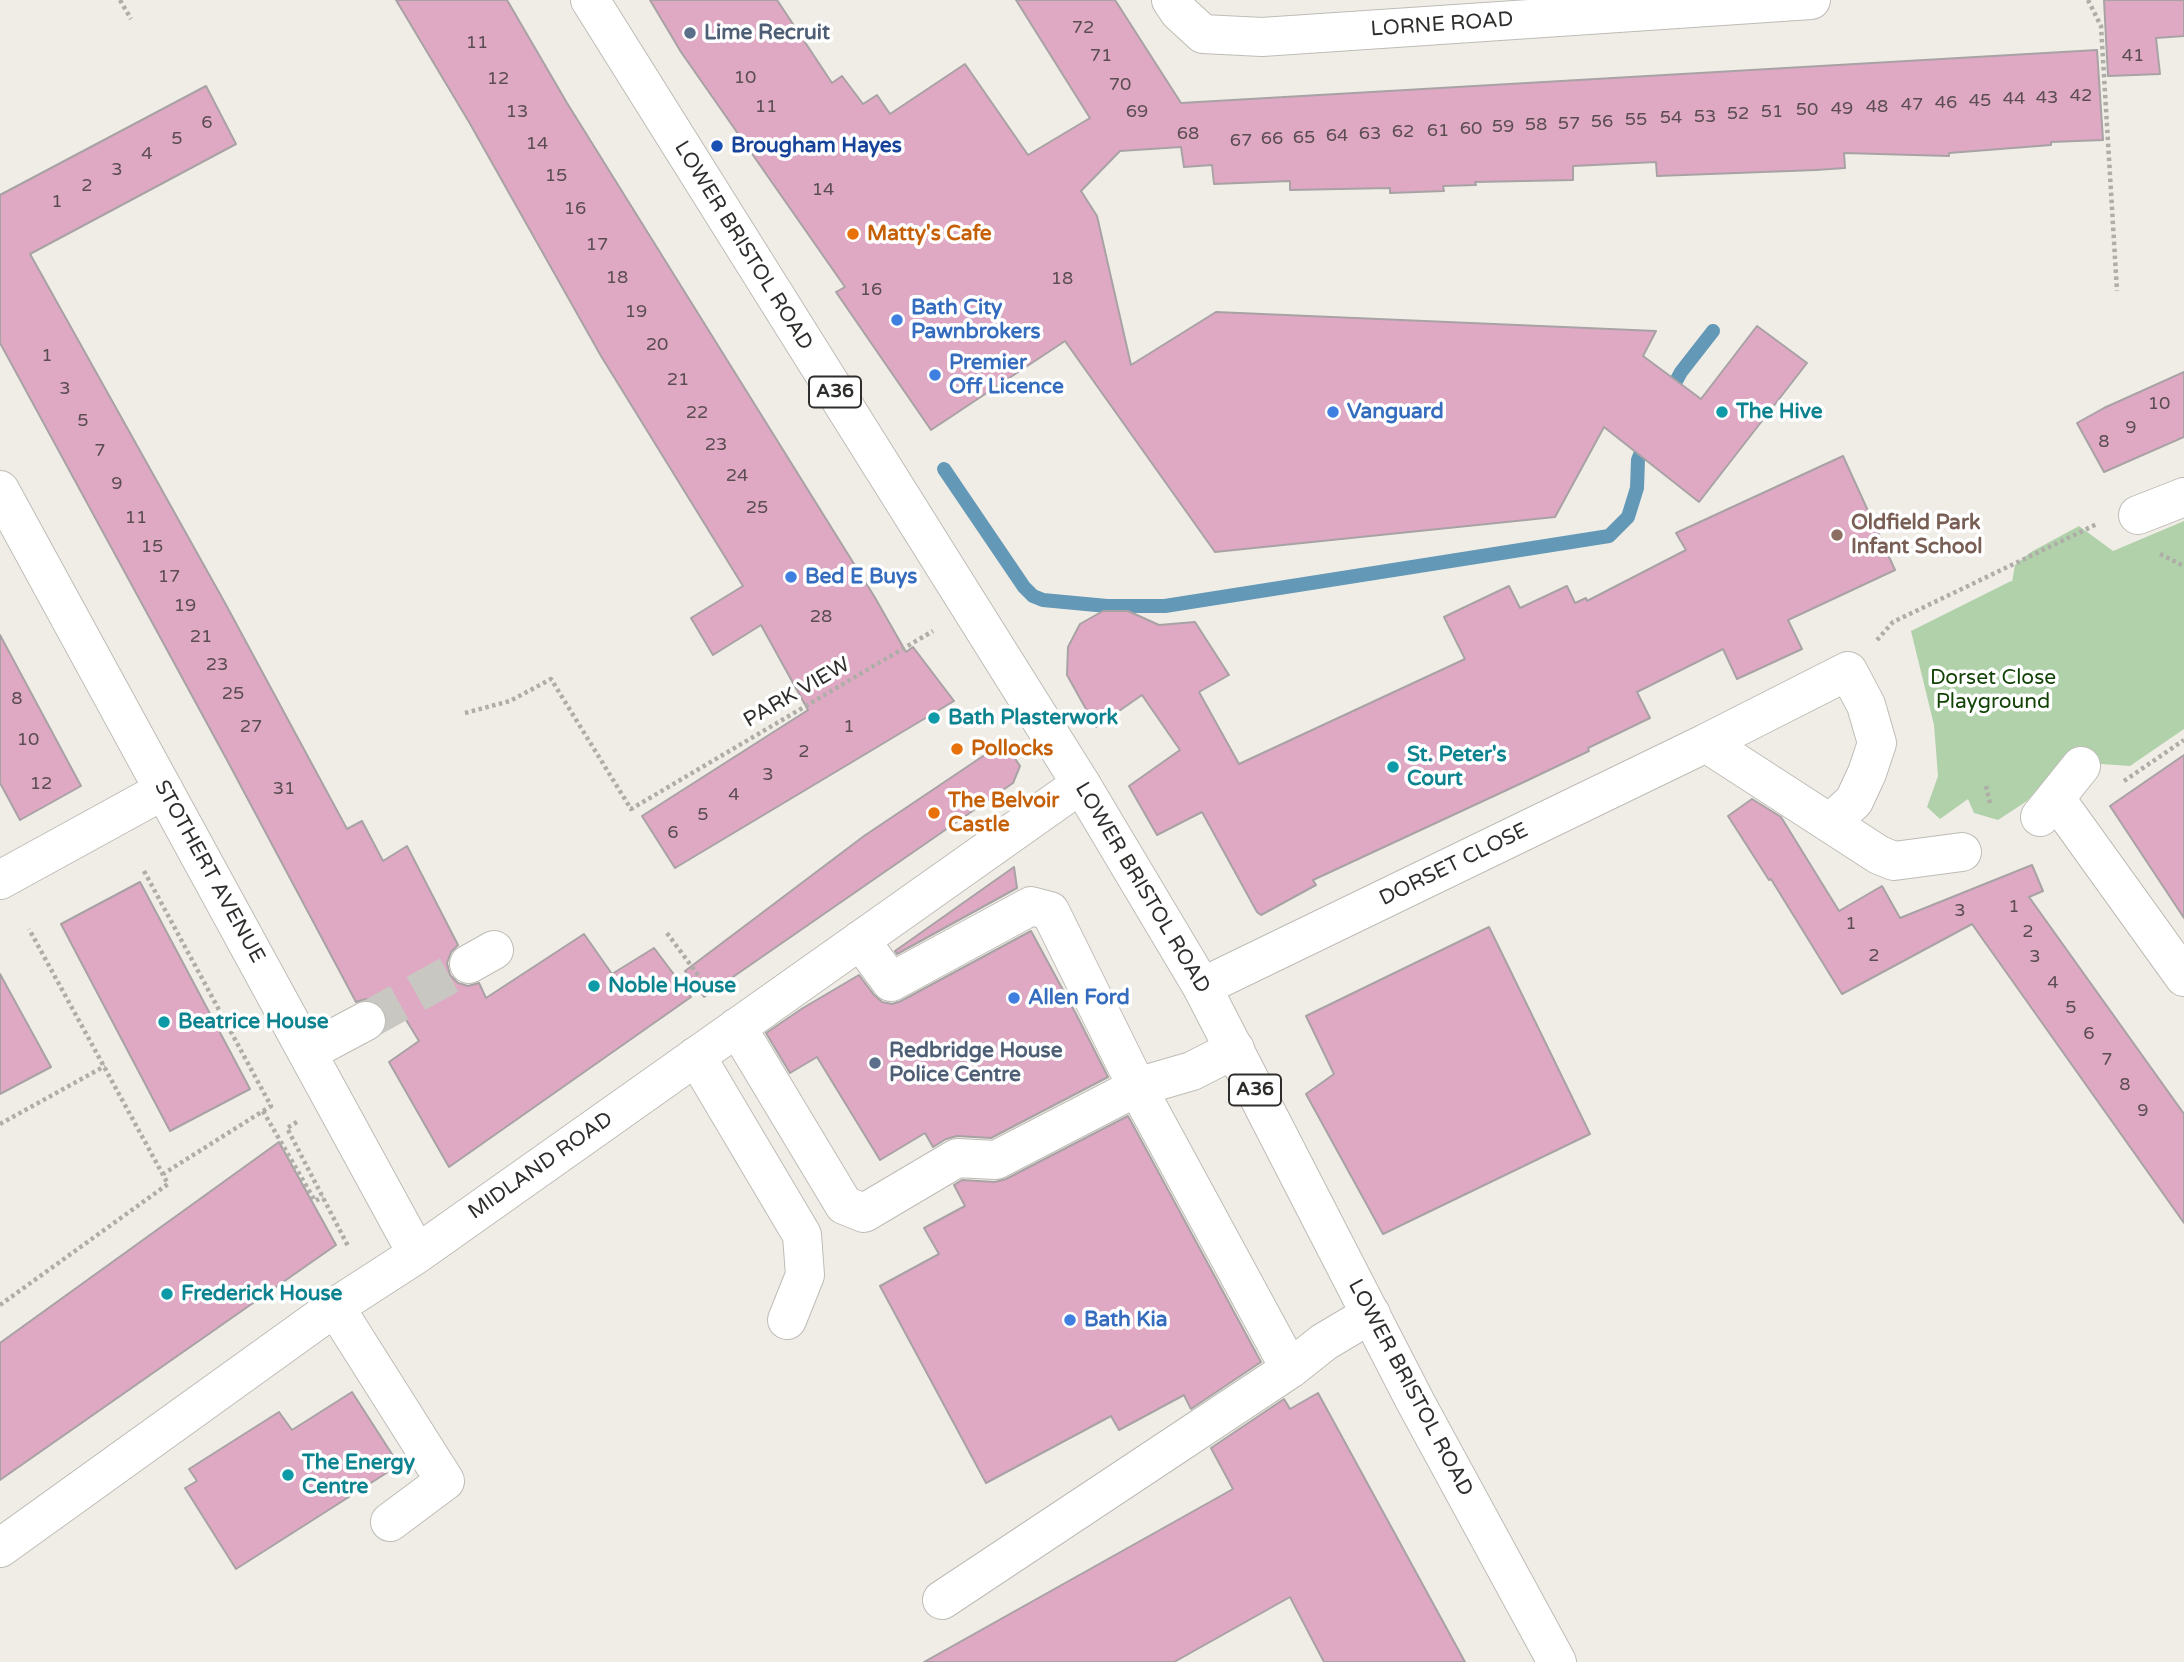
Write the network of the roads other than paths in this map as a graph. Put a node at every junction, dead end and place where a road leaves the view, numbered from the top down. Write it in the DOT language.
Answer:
graph roads {
  1 [pos="590,0"];
  2 [pos="1171,0"];
  3 [pos="1811,0"];
  4 [pos="2,497"];
  5 [pos="2184,497"];
  6 [pos="2138,514"];
  7 [pos="1706,743"];
  8 [pos="2081,766"];
  9 [pos="1081,784"];
  10 [pos="164,790"];
  11 [pos="1830,822"];
  12 [pos="1962,852"];
  13 [pos="0,880"];
  14 [pos="860,940"];
  15 [pos="2184,977"];
  16 [pos="1202,987"];
  17 [pos="726,1013"];
  18 [pos="366,1021"];
  19 [pos="1234,1049"];
  20 [pos="308,1052"];
  21 [pos="696,1056"];
  22 [pos="1137,1087"];
  23 [pos="417,1254"];
  24 [pos="335,1307"];
  25 [pos="1371,1314"];
  26 [pos="787,1320"];
  27 [pos="1290,1369"];
  28 [pos="390,1522"];
  29 [pos="0,1548"];
  30 [pos="942,1600"];
  31 [pos="1557,1662"];
  1 -- 9 [label="main road, LOWER BRISTOL ROAD / A36"];
  2 -- 3 [label="main road, LORNE ROAD"];
  4 -- 10 [label="main road, STOTHERT AVENUE"];
  5 -- 6 [label="main road"];
  7 -- 11 [label="main road"];
  7 -- 11 [label="main road, DORSET CLOSE"];
  7 -- 16 [label="main road, DORSET CLOSE"];
  8 -- 15 [label="main road"];
  9 -- 14 [label="main road, MIDLAND ROAD"];
  9 -- 16 [label="main road, LOWER BRISTOL ROAD / A36"];
  10 -- 13 [label="main road"];
  10 -- 20 [label="main road, STOTHERT AVENUE"];
  11 -- 12 [label="main road"];
  14 -- 17 [label="main road, MIDLAND ROAD"];
  14 -- 22 [label="main road"];
  16 -- 19 [label="main road, LOWER BRISTOL ROAD / A36"];
  17 -- 21 [label="main road, MIDLAND ROAD"];
  17 -- 22 [label="main road"];
  18 -- 20 [label="main road"];
  19 -- 22 [label="main road"];
  19 -- 25 [label="main road, LOWER BRISTOL ROAD / A36"];
  20 -- 23 [label="main road, STOTHERT AVENUE"];
  21 -- 23 [label="main road, MIDLAND ROAD"];
  21 -- 26 [label="main road"];
  22 -- 27 [label="main road"];
  23 -- 24 [label="main road, MIDLAND ROAD"];
  24 -- 28 [label="main road"];
  24 -- 29 [label="main road, MIDLAND ROAD"];
  25 -- 27 [label="main road"];
  25 -- 31 [label="main road, LOWER BRISTOL ROAD / A36"];
  27 -- 30 [label="main road"];
}
